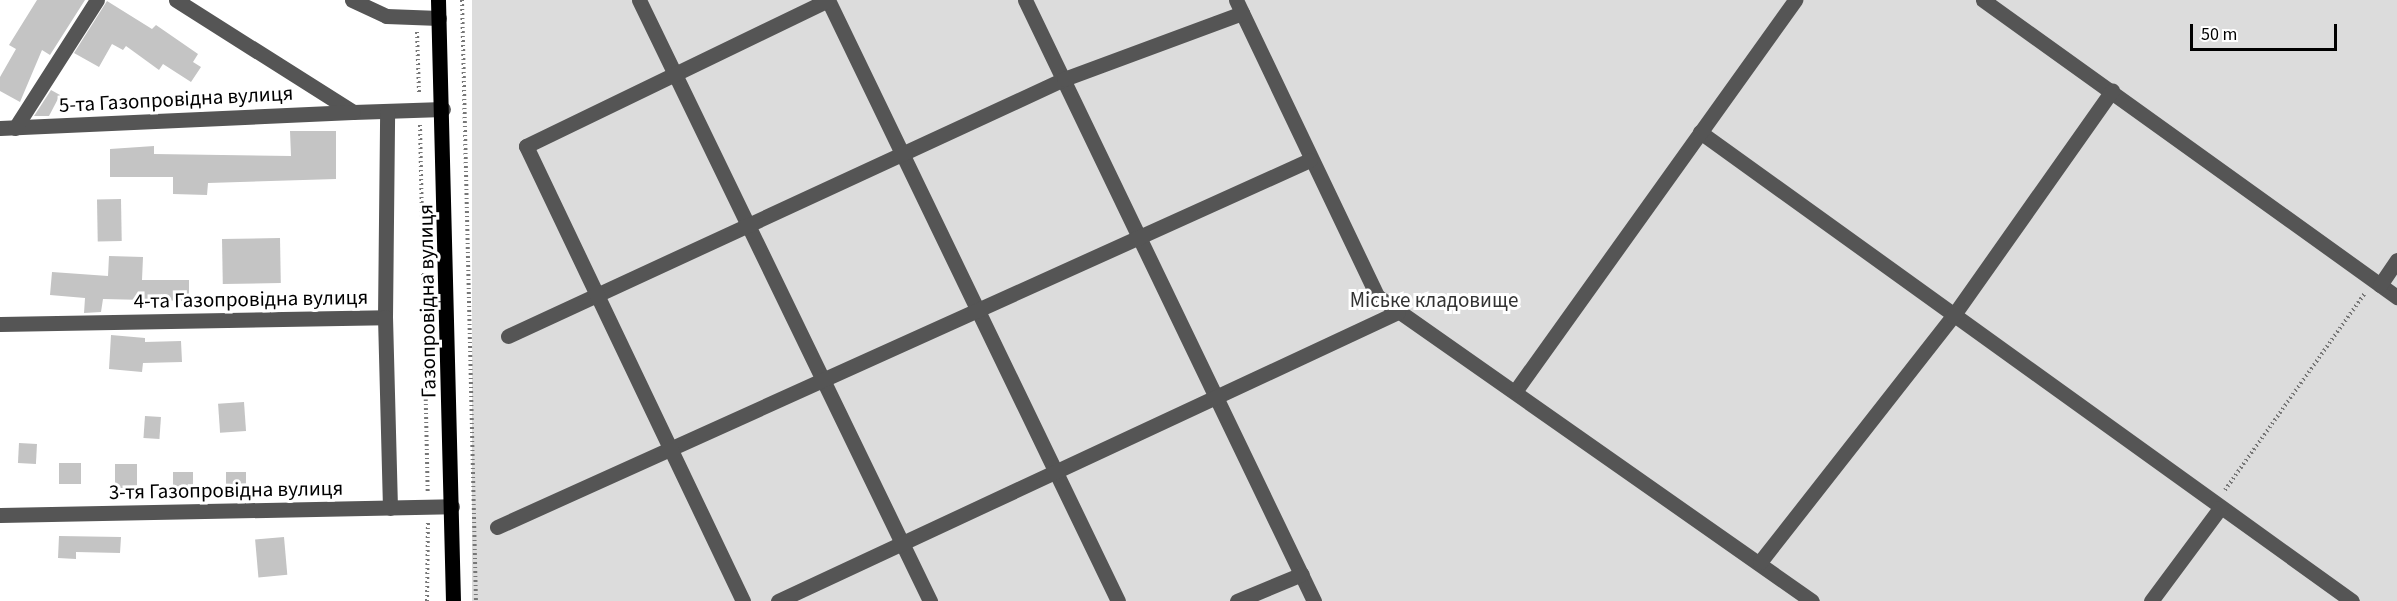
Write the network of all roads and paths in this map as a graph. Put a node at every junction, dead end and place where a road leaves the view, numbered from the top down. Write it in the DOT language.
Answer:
graph roads {
  1 [pos="96,0"];
  2 [pos="176,0"];
  3 [pos="352,0"];
  4 [pos="438,0"];
  5 [pos="462,0"];
  6 [pos="639,0"];
  7 [pos="828,0"];
  8 [pos="1025,0"];
  9 [pos="1796,0"];
  10 [pos="1983,0"];
  11 [pos="1239,7"];
  12 [pos="416,17"];
  13 [pos="439,18"];
  14 [pos="675,75"];
  15 [pos="1064,79"];
  16 [pos="2112,91"];
  17 [pos="443,109"];
  18 [pos="420,110"];
  19 [pos="353,112"];
  20 [pos="387,112"];
  21 [pos="8,128"];
  22 [pos="1700,132"];
  23 [pos="905,154"];
  24 [pos="1310,160"];
  25 [pos="747,230"];
  26 [pos="1137,239"];
  27 [pos="2397,260"];
  28 [pos="2380,285"];
  29 [pos="595,296"];
  30 [pos="2397,297"];
  31 [pos="980,312"];
  32 [pos="1398,312"];
  33 [pos="1953,316"];
  34 [pos="385,317"];
  35 [pos="0,324"];
  36 [pos="508,336"];
  37 [pos="824,383"];
  38 [pos="1516,390"];
  39 [pos="1215,398"];
  40 [pos="669,453"];
  41 [pos="1057,473"];
  42 [pos="452,506"];
  43 [pos="428,507"];
  44 [pos="390,508"];
  45 [pos="2220,508"];
  46 [pos="0,515"];
  47 [pos="497,527"];
  48 [pos="903,542"];
  49 [pos="1760,562"];
  50 [pos="1302,574"];
  51 [pos="427,601"];
  52 [pos="453,601"];
  53 [pos="477,601"];
  54 [pos="743,601"];
  55 [pos="778,601"];
  56 [pos="930,601"];
  57 [pos="1118,601"];
  58 [pos="1237,601"];
  59 [pos="1314,601"];
  60 [pos="1812,601"];
  61 [pos="2151,601"];
  62 [pos="2352,601"];
  1 -- 21 [label="street"];
  2 -- 19 [label="street"];
  3 -- 12 [label="street"];
  4 -- 13 [label="main road, Газопровідна вулиця"];
  5 -- 53 [label="path"];
  6 -- 14 [label="street"];
  7 -- 14 [label="street"];
  7 -- 23 [label="street"];
  8 -- 15 [label="street"];
  9 -- 22 [label="street"];
  10 -- 16 [label="street"];
  11 -- 15 [label="street"];
  11 -- 24 [label="street"];
  12 -- 13 [label="street"];
  12 -- 18 [label="path"];
  13 -- 17 [label="main road, Газопровідна вулиця"];
  14 -- 25 [label="street"];
  14 -- 29 [label="street"];
  15 -- 23 [label="street"];
  15 -- 26 [label="street"];
  16 -- 28 [label="street"];
  16 -- 33 [label="street"];
  17 -- 18 [label="street, 5-та Газопровідна вулиця"];
  17 -- 42 [label="main road, Газопровідна вулиця"];
  18 -- 20 [label="street, 5-та Газопровідна вулиця"];
  18 -- 43 [label="path"];
  19 -- 20 [label="street, 5-та Газопровідна вулиця"];
  19 -- 21 [label="street, 5-та Газопровідна вулиця"];
  20 -- 34 [label="street"];
  22 -- 33 [label="street"];
  22 -- 38 [label="street"];
  23 -- 25 [label="street"];
  23 -- 31 [label="street"];
  24 -- 26 [label="street"];
  24 -- 32 [label="street"];
  25 -- 29 [label="street"];
  25 -- 37 [label="street"];
  26 -- 31 [label="street"];
  26 -- 39 [label="street"];
  27 -- 28 [label="street"];
  28 -- 30 [label="street"];
  28 -- 45 [label="path"];
  29 -- 36 [label="street"];
  29 -- 40 [label="street"];
  31 -- 37 [label="street"];
  31 -- 41 [label="street"];
  32 -- 38 [label="street"];
  32 -- 39 [label="street"];
  33 -- 45 [label="street"];
  33 -- 49 [label="street"];
  34 -- 35 [label="street, 4-та Газопровідна вулиця"];
  34 -- 44 [label="street, 4-та Газопровідна вулиця"];
  37 -- 40 [label="street"];
  37 -- 48 [label="street"];
  38 -- 49 [label="street"];
  39 -- 41 [label="street"];
  39 -- 50 [label="street"];
  40 -- 47 [label="street"];
  40 -- 54 [label="street"];
  41 -- 48 [label="street"];
  41 -- 57 [label="street"];
  42 -- 43 [label="street, 3-тя Газопровідна вулиця"];
  42 -- 52 [label="main road, Газопровідна вулиця"];
  43 -- 44 [label="street, 3-тя Газопровідна вулиця"];
  43 -- 51 [label="path"];
  44 -- 46 [label="street, 3-тя Газопровідна вулиця"];
  45 -- 61 [label="street"];
  45 -- 62 [label="street"];
  48 -- 55 [label="street"];
  48 -- 56 [label="street"];
  49 -- 60 [label="street"];
  50 -- 58 [label="street"];
  50 -- 59 [label="street"];
}
